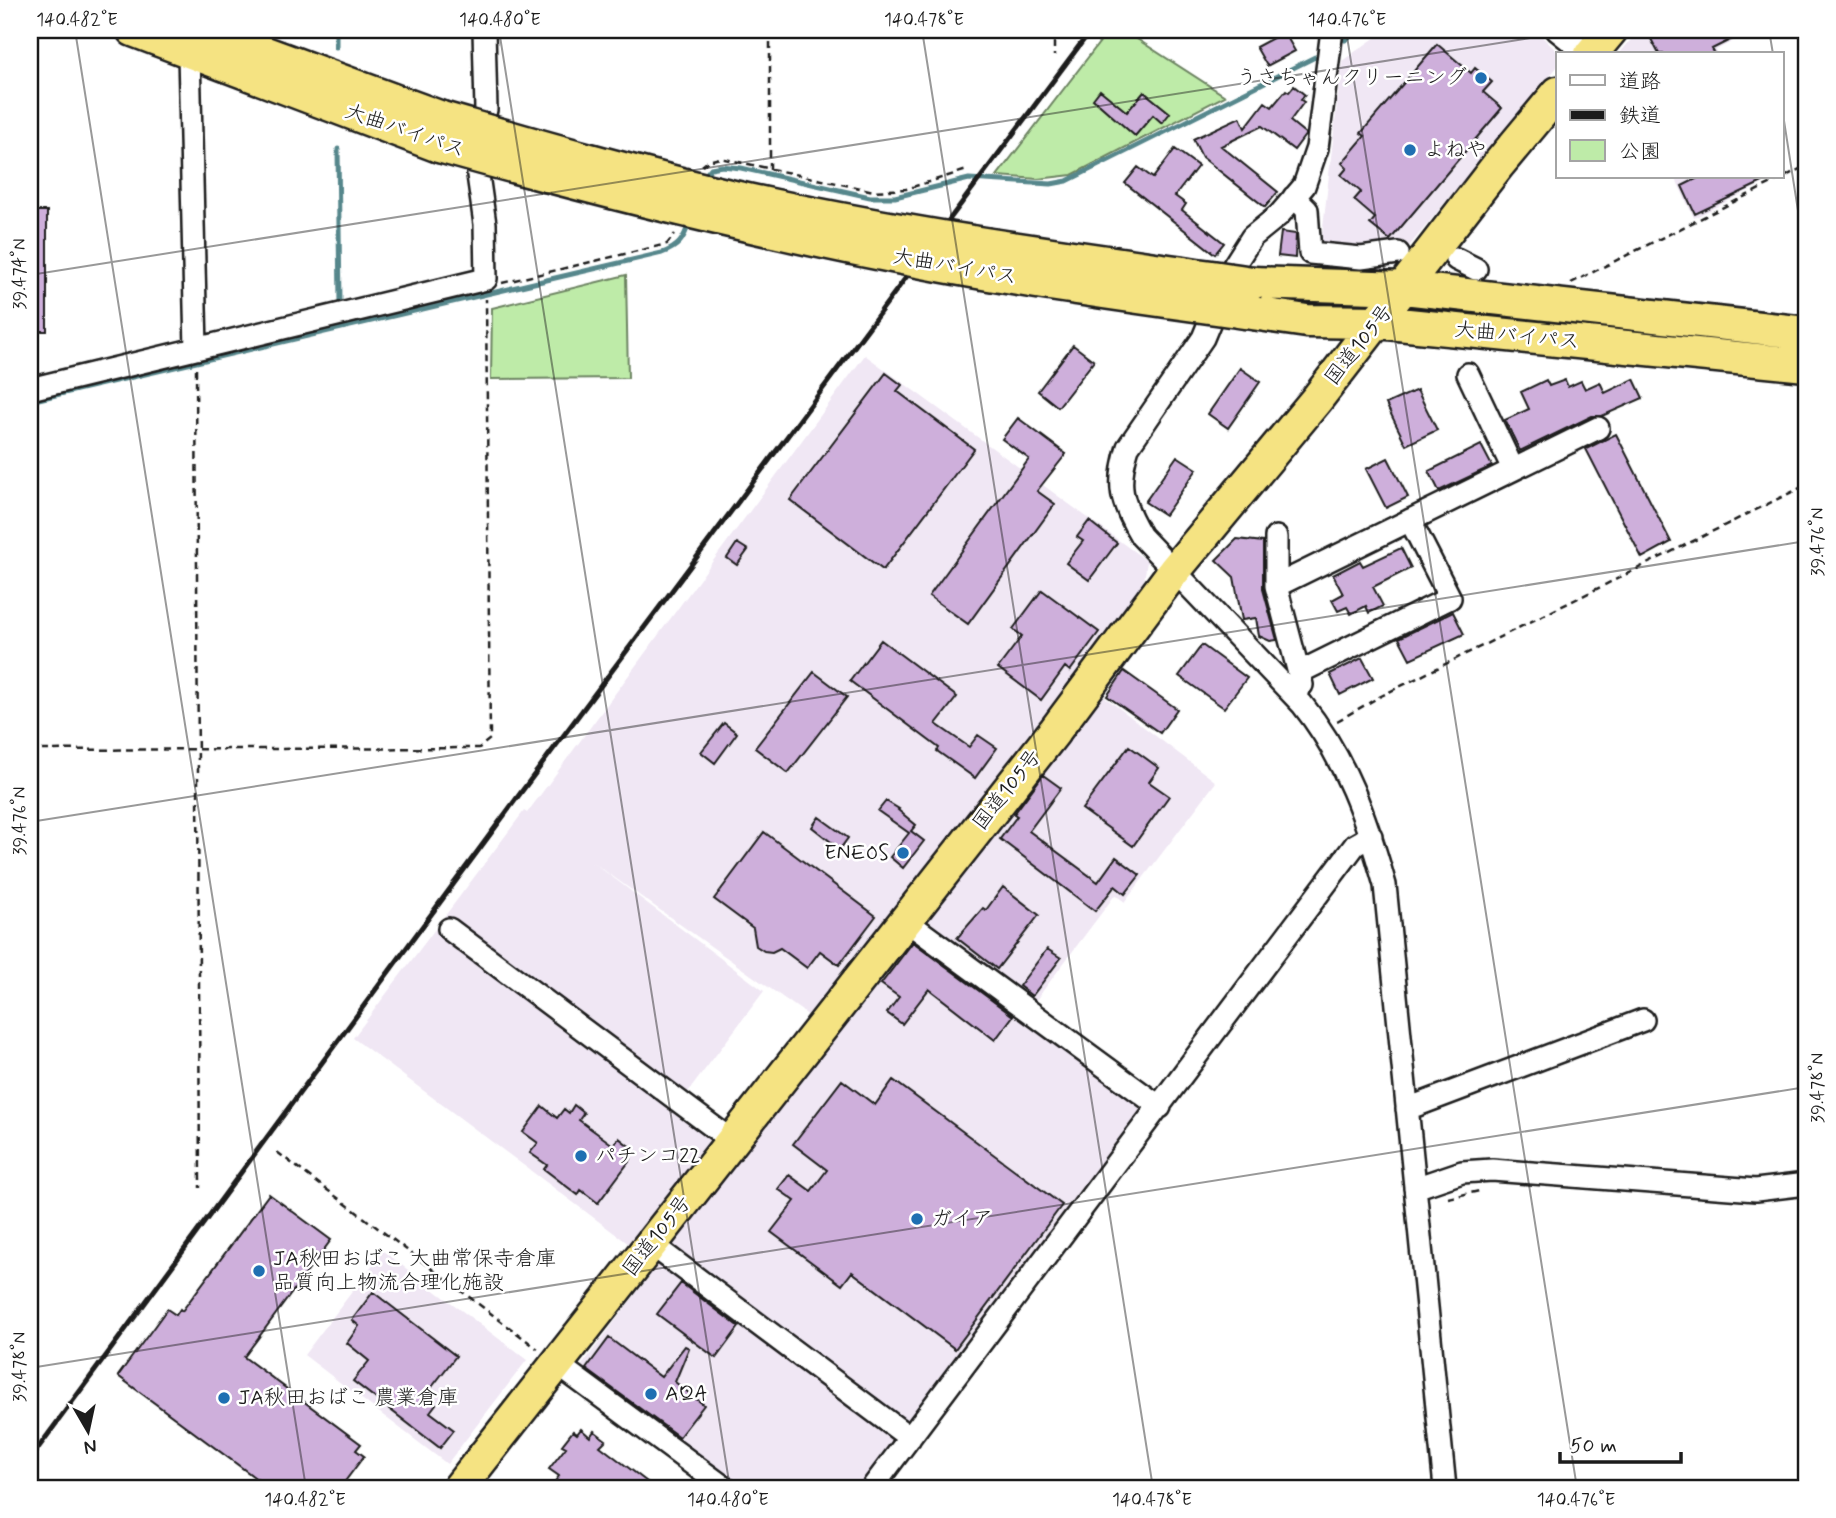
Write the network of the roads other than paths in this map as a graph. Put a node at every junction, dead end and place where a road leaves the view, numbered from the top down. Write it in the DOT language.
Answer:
graph roads {
  1 [pos="133,30"];
  2 [pos="484,30"];
  3 [pos="1332,30"];
  4 [pos="1557,30"];
  5 [pos="1611,30"];
  6 [pos="196,41"];
  7 [pos="1586,52"];
  8 [pos="1591,52"];
  9 [pos="1556,95"];
  10 [pos="486,110"];
  11 [pos="441,132"];
  12 [pos="478,175"];
  13 [pos="1294,197"];
  14 [pos="1398,253"];
  15 [pos="1456,259"];
  16 [pos="1476,268"];
  17 [pos="1404,288"];
  18 [pos="1378,322"];
  19 [pos="1806,333"];
  20 [pos="196,358"];
  21 [pos="1806,365"];
  22 [pos="1468,374"];
  23 [pos="30,390"];
  24 [pos="1598,428"];
  25 [pos="1513,469"];
  26 [pos="1410,520"];
  27 [pos="1276,537"];
  28 [pos="1174,571"];
  29 [pos="1276,586"];
  30 [pos="1300,672"];
  31 [pos="1305,708"];
  32 [pos="1371,836"];
  33 [pos="905,920"];
  34 [pos="449,929"];
  35 [pos="1643,1020"];
  36 [pos="1160,1107"];
  37 [pos="1407,1109"];
  38 [pos="732,1141"];
  39 [pos="1806,1184"];
  40 [pos="1415,1188"];
  41 [pos="651,1244"];
  42 [pos="557,1364"];
  43 [pos="910,1438"];
  44 [pos="459,1488"];
  45 [pos="725,1488"];
  46 [pos="872,1488"];
  47 [pos="1446,1488"];
  1 -- 6 [label="highway, 大曲バイパス"];
  2 -- 10 [label="street"];
  3 -- 13 [label="street"];
  4 -- 7 [label="street"];
  5 -- 8 [label="highway"];
  6 -- 11 [label="highway, 大曲バイパス"];
  6 -- 20 [label="street"];
  9 -- 17 [label="highway, 国道105号"];
  11 -- 17 [label="highway, 大曲バイパス, bridge"];
  11 -- 18 [label="highway, 大曲バイパス, bridge"];
  12 -- 20 [label="street"];
  13 -- 14 [label="street"];
  13 -- 28 [label="street"];
  15 -- 16 [label="street"];
  17 -- 18 [label="highway, 国道105号"];
  17 -- 19 [label="highway, 大曲バイパス"];
  18 -- 21 [label="highway, 大曲バイパス"];
  18 -- 28 [label="highway, 国道105号"];
  20 -- 23 [label="street"];
  22 -- 25 [label="street"];
  24 -- 25 [label="street"];
  25 -- 26 [label="street"];
  26 -- 29 [label="street"];
  26 -- 30 [label="street"];
  27 -- 29 [label="street"];
  28 -- 31 [label="street"];
  28 -- 33 [label="highway, 国道105号"];
  29 -- 30 [label="street"];
  30 -- 31 [label="street"];
  31 -- 32 [label="street"];
  32 -- 36 [label="street"];
  32 -- 37 [label="street"];
  33 -- 36 [label="street"];
  33 -- 38 [label="highway, 国道105号"];
  34 -- 38 [label="street"];
  35 -- 37 [label="street"];
  36 -- 43 [label="street"];
  37 -- 40 [label="street"];
  38 -- 41 [label="highway, 国道105号"];
  39 -- 40 [label="street"];
  40 -- 47 [label="street"];
  41 -- 42 [label="highway, 国道105号"];
  41 -- 43 [label="street"];
  42 -- 44 [label="highway, 国道105号"];
  42 -- 45 [label="street"];
  43 -- 46 [label="street"];
}
